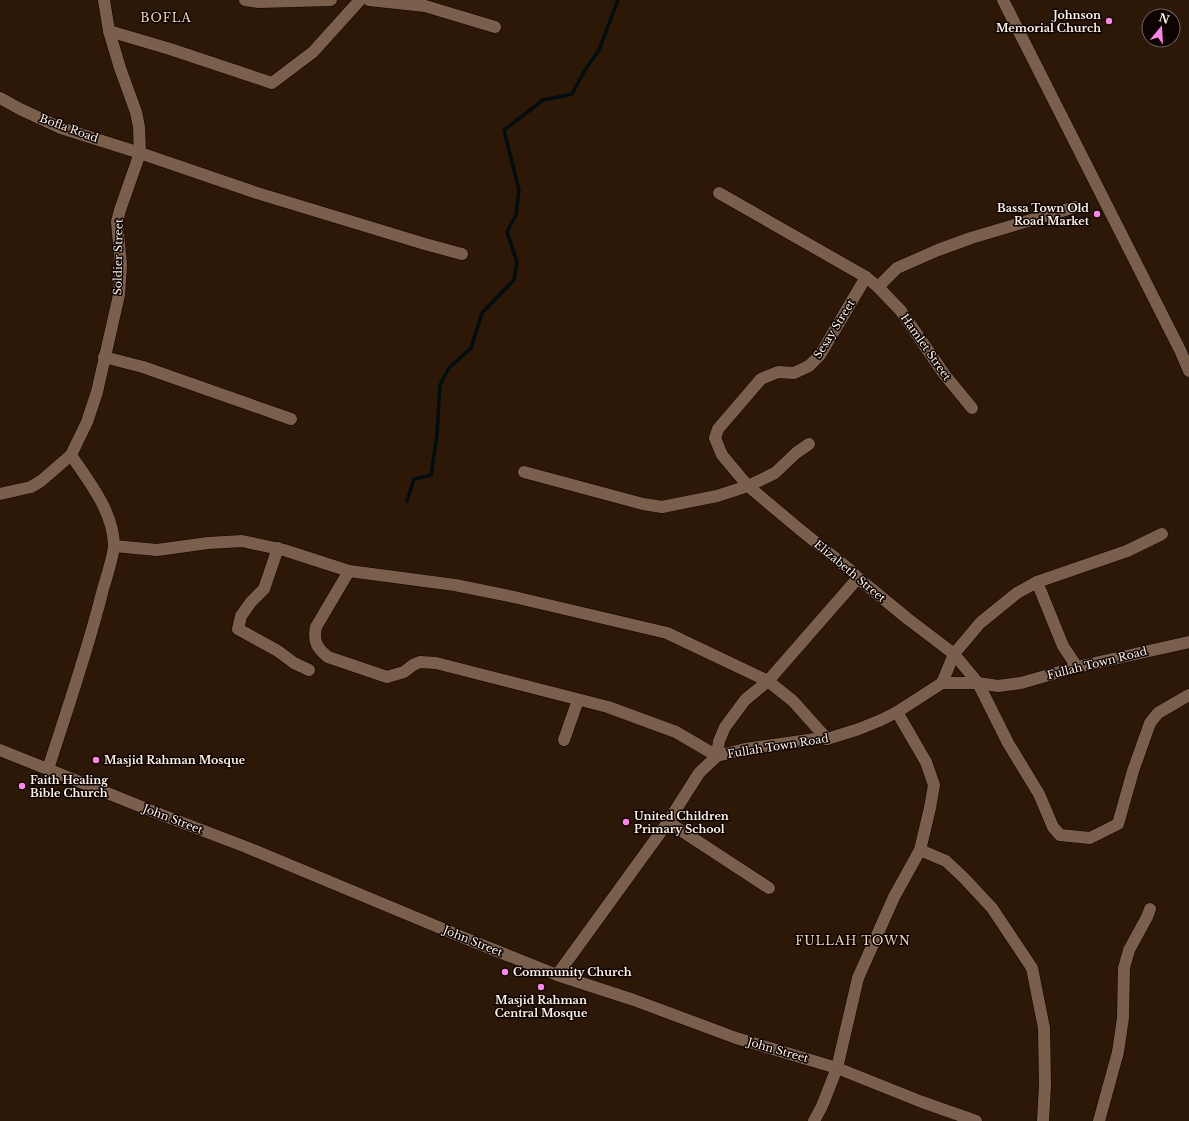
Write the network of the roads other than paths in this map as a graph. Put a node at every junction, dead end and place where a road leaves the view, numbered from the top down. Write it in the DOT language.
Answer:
graph roads {
  1 [pos="104,0"];
  2 [pos="245,0"];
  3 [pos="331,0"];
  4 [pos="360,0"];
  5 [pos="369,0"];
  6 [pos="1003,0"];
  7 [pos="427,3"];
  8 [pos="495,27"];
  9 [pos="109,31"];
  10 [pos="0,98"];
  11 [pos="140,152"];
  12 [pos="719,193"];
  13 [pos="1075,207"];
  14 [pos="462,254"];
  15 [pos="866,277"];
  16 [pos="878,287"];
  17 [pos="104,357"];
  18 [pos="1189,371"];
  19 [pos="972,408"];
  20 [pos="291,419"];
  21 [pos="809,444"];
  22 [pos="71,455"];
  23 [pos="524,472"];
  24 [pos="748,486"];
  25 [pos="0,494"];
  26 [pos="1162,534"];
  27 [pos="114,546"];
  28 [pos="278,548"];
  29 [pos="349,570"];
  30 [pos="858,578"];
  31 [pos="1037,582"];
  32 [pos="1189,642"];
  33 [pos="954,654"];
  34 [pos="1077,667"];
  35 [pos="309,670"];
  36 [pos="768,681"];
  37 [pos="942,683"];
  38 [pos="978,683"];
  39 [pos="1189,695"];
  40 [pos="578,700"];
  41 [pos="897,712"];
  42 [pos="827,739"];
  43 [pos="564,740"];
  44 [pos="0,750"];
  45 [pos="717,756"];
  46 [pos="48,770"];
  47 [pos="668,822"];
  48 [pos="920,850"];
  49 [pos="769,888"];
  50 [pos="1150,909"];
  51 [pos="557,975"];
  52 [pos="837,1068"];
  53 [pos="970,1120"];
  54 [pos="814,1121"];
  55 [pos="1044,1121"];
  56 [pos="1099,1121"];
  1 -- 9 [label="street, Soldier Street"];
  2 -- 3 [label="street"];
  4 -- 9 [label="street"];
  5 -- 7 [label="street"];
  6 -- 18 [label="street"];
  7 -- 8 [label="street"];
  9 -- 11 [label="street, Soldier Street"];
  10 -- 11 [label="street, Bofla Road"];
  11 -- 14 [label="street, Bofla Road"];
  11 -- 17 [label="street, Soldier Street"];
  12 -- 15 [label="street, Hamlet Street"];
  13 -- 16 [label="street"];
  15 -- 16 [label="street, Hamlet Street"];
  15 -- 24 [label="street, Sesay Street"];
  16 -- 19 [label="street, Hamlet Street"];
  17 -- 20 [label="street"];
  17 -- 22 [label="street, Soldier Street"];
  21 -- 24 [label="street"];
  22 -- 25 [label="street, Soldier Street"];
  22 -- 27 [label="street"];
  23 -- 24 [label="street"];
  24 -- 30 [label="street, Elizabeth Street"];
  26 -- 31 [label="street"];
  27 -- 28 [label="street"];
  27 -- 46 [label="street"];
  28 -- 29 [label="street"];
  28 -- 35 [label="street"];
  29 -- 36 [label="street"];
  29 -- 40 [label="street"];
  30 -- 33 [label="street, Elizabeth Street"];
  30 -- 36 [label="street"];
  31 -- 33 [label="street"];
  31 -- 34 [label="street"];
  32 -- 34 [label="street, Fullah Town Road"];
  33 -- 37 [label="street"];
  33 -- 38 [label="street, Elizabeth Street"];
  34 -- 38 [label="street, Fullah Town Road"];
  36 -- 42 [label="street"];
  36 -- 45 [label="street"];
  37 -- 38 [label="street, Fullah Town Road"];
  37 -- 41 [label="street, Fullah Town Road"];
  38 -- 39 [label="street, Elizabeth Street"];
  40 -- 43 [label="street"];
  40 -- 45 [label="street"];
  41 -- 42 [label="street, Fullah Town Road"];
  41 -- 48 [label="street"];
  42 -- 45 [label="street, Fullah Town Road"];
  44 -- 46 [label="street, John Street"];
  45 -- 47 [label="street, Fullah Town Road"];
  46 -- 51 [label="street, John Street"];
  47 -- 49 [label="street"];
  47 -- 51 [label="street, Fullah Town Road"];
  48 -- 52 [label="street"];
  48 -- 55 [label="street"];
  50 -- 56 [label="street"];
  51 -- 52 [label="street, John Street"];
  52 -- 53 [label="street, John Street"];
  52 -- 54 [label="street"];
}
